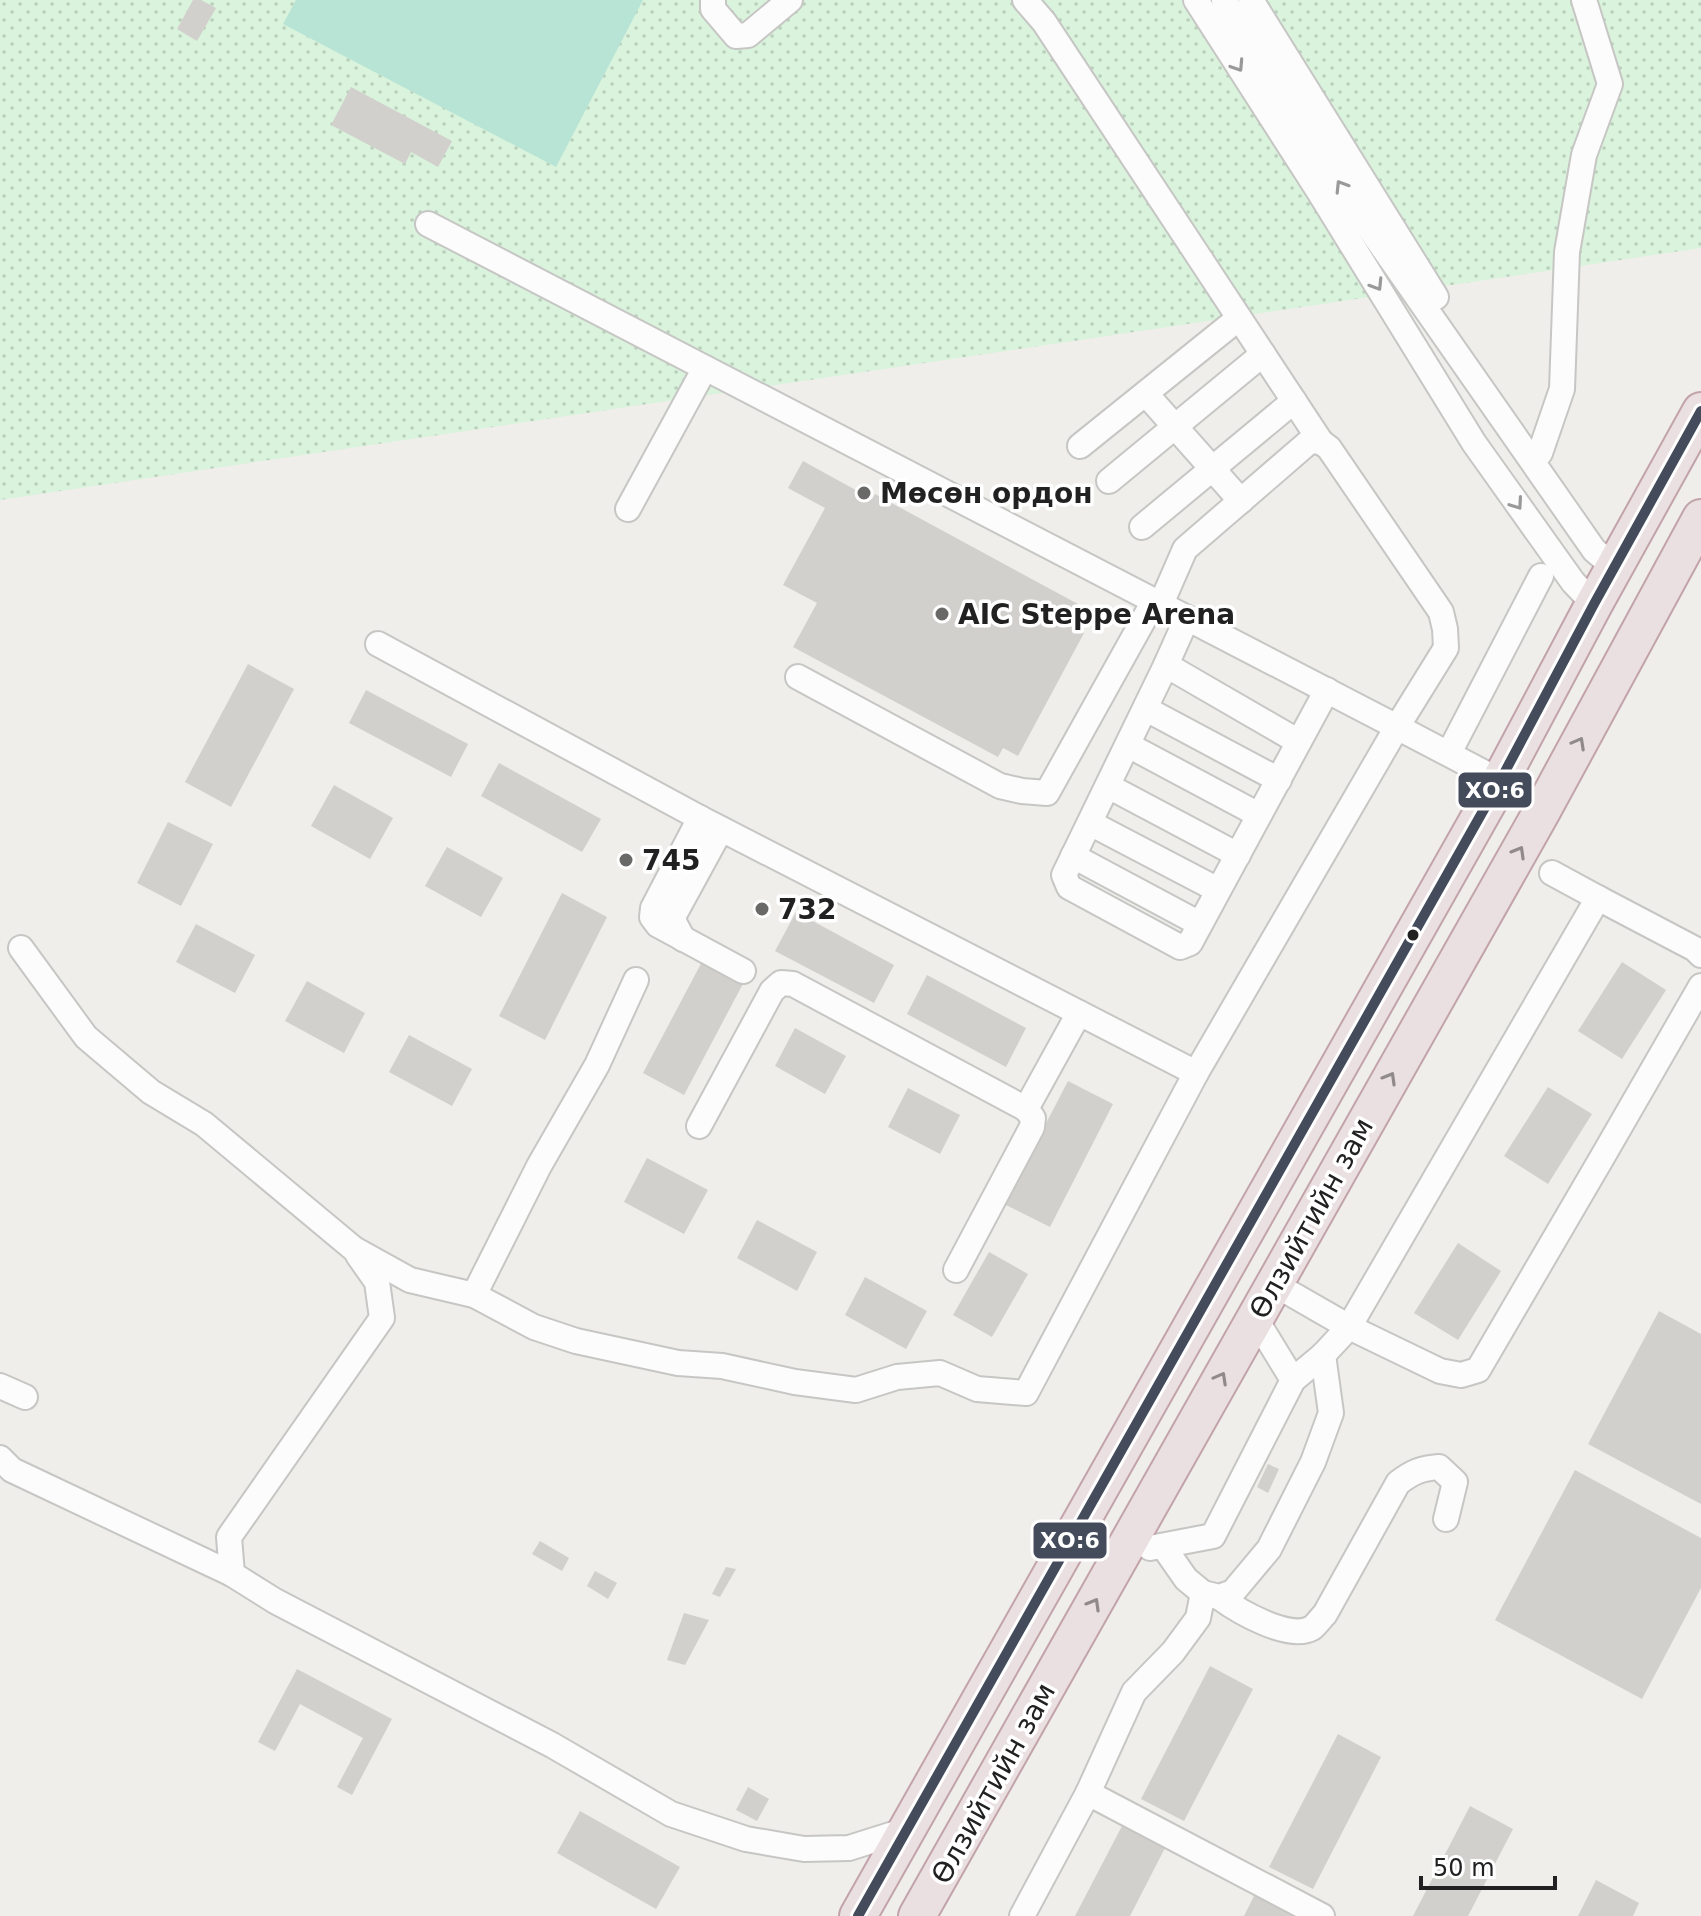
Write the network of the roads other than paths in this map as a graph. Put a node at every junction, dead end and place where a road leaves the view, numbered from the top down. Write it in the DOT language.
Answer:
graph roads {
  1 [pos="713,0"];
  2 [pos="790,0"];
  3 [pos="1025,0"];
  4 [pos="1196,0"];
  5 [pos="1224,0"];
  6 [pos="1251,0"];
  7 [pos="1584,0"];
  8 [pos="428,224"];
  9 [pos="1239,318"];
  10 [pos="1263,354"];
  11 [pos="705,368"];
  12 [pos="1146,394"];
  13 [pos="1294,401"];
  14 [pos="1701,411"];
  15 [pos="1175,427"];
  16 [pos="1321,442"];
  17 [pos="1080,446"];
  18 [pos="1540,453"];
  19 [pos="1212,468"];
  20 [pos="1109,481"];
  21 [pos="1241,501"];
  22 [pos="628,509"];
  23 [pos="1701,518"];
  24 [pos="1142,527"];
  25 [pos="1606,555"];
  26 [pos="1541,576"];
  27 [pos="1158,602"];
  28 [pos="1594,604"];
  29 [pos="1187,618"];
  30 [pos="378,644"];
  31 [pos="1166,665"];
  32 [pos="798,677"];
  33 [pos="1327,690"];
  34 [pos="1146,709"];
  35 [pos="1397,727"];
  36 [pos="1299,742"];
  37 [pos="1128,745"];
  38 [pos="1449,753"];
  39 [pos="1279,780"];
  40 [pos="1500,781"];
  41 [pos="1108,786"];
  42 [pos="1259,815"];
  43 [pos="1090,823"];
  44 [pos="711,824"];
  45 [pos="1238,855"];
  46 [pos="1552,873"];
  47 [pos="1218,890"];
  48 [pos="1598,898"];
  49 [pos="21,948"];
  50 [pos="1701,955"];
  51 [pos="743,971"];
  52 [pos="636,980"];
  53 [pos="1701,986"];
  54 [pos="1079,1013"];
  55 [pos="1196,1073"];
  56 [pos="1026,1109"];
  57 [pos="699,1126"];
  58 [pos="354,1249"];
  59 [pos="956,1270"];
  60 [pos="1274,1284"];
  61 [pos="474,1295"];
  62 [pos="1255,1318"];
  63 [pos="1349,1327"];
  64 [pos="1323,1355"];
  65 [pos="1293,1380"];
  66 [pos="0,1386"];
  67 [pos="25,1397"];
  68 [pos="0,1458"];
  69 [pos="1446,1519"];
  70 [pos="1163,1546"];
  71 [pos="1124,1552"];
  72 [pos="232,1574"];
  73 [pos="1211,1595"];
  74 [pos="1024,1620"];
  75 [pos="1069,1647"];
  76 [pos="1088,1793"];
  77 [pos="906,1830"];
  78 [pos="858,1916"];
  79 [pos="917,1916"];
  80 [pos="1022,1916"];
  81 [pos="1322,1916"];
  1 -- 2 [label="street"];
  3 -- 9 [label="street"];
  4 -- 28 [label="street, one-way"];
  25 -- 5 [label="street, one-way"];
  6 -- 18 [label="street"];
  7 -- 18 [label="street"];
  8 -- 11 [label="street"];
  9 -- 10 [label="street"];
  9 -- 12 [label="street"];
  10 -- 13 [label="street"];
  10 -- 15 [label="street"];
  11 -- 22 [label="street"];
  11 -- 27 [label="street"];
  12 -- 15 [label="street"];
  12 -- 17 [label="street"];
  13 -- 16 [label="street"];
  13 -- 19 [label="street"];
  14 -- 25 [label="highway, Өлзийтийн зам"];
  15 -- 19 [label="street"];
  15 -- 20 [label="street"];
  16 -- 21 [label="street"];
  16 -- 35 [label="street"];
  18 -- 25 [label="street"];
  19 -- 21 [label="street"];
  19 -- 24 [label="street"];
  21 -- 27 [label="street"];
  60 -- 23 [label="highway, Өлзийтийн зам, one-way"];
  25 -- 28 [label="highway, Өлзийтийн зам"];
  26 -- 38 [label="street"];
  27 -- 29 [label="street"];
  27 -- 32 [label="street"];
  28 -- 40 [label="highway, Өлзийтийн зам"];
  29 -- 31 [label="street"];
  29 -- 33 [label="street"];
  30 -- 44 [label="street"];
  31 -- 34 [label="street"];
  31 -- 36 [label="street"];
  33 -- 35 [label="street"];
  33 -- 36 [label="street"];
  34 -- 37 [label="street"];
  34 -- 39 [label="street"];
  35 -- 38 [label="street"];
  35 -- 55 [label="street"];
  36 -- 39 [label="street"];
  37 -- 41 [label="street"];
  37 -- 42 [label="street"];
  38 -- 40 [label="street"];
  39 -- 42 [label="street"];
  40 -- 74 [label="highway, Өлзийтийн зам"];
  41 -- 43 [label="street"];
  41 -- 45 [label="street"];
  42 -- 45 [label="street"];
  43 -- 47 [label="street"];
  43 -- 47 [label="street"];
  44 -- 51 [label="street"];
  44 -- 54 [label="street"];
  45 -- 47 [label="street"];
  46 -- 48 [label="street"];
  48 -- 50 [label="street"];
  48 -- 63 [label="street"];
  49 -- 58 [label="street"];
  52 -- 61 [label="street"];
  53 -- 63 [label="street"];
  54 -- 55 [label="street"];
  54 -- 56 [label="street"];
  55 -- 61 [label="street"];
  56 -- 57 [label="street"];
  56 -- 59 [label="street"];
  58 -- 61 [label="street"];
  58 -- 72 [label="street"];
  60 -- 62 [label="highway, Өлзийтийн зам"];
  60 -- 63 [label="street"];
  62 -- 65 [label="street"];
  71 -- 62 [label="highway, Өлзийтийн зам, one-way"];
  63 -- 64 [label="street"];
  64 -- 65 [label="street"];
  64 -- 73 [label="street"];
  65 -- 70 [label="street"];
  66 -- 67 [label="street"];
  68 -- 72 [label="street"];
  69 -- 73 [label="street"];
  70 -- 71 [label="street"];
  70 -- 73 [label="street"];
  75 -- 71 [label="highway, Өлзийтийн зам, one-way"];
  72 -- 77 [label="street"];
  73 -- 76 [label="street"];
  74 -- 75 [label="highway"];
  74 -- 77 [label="highway, Өлзийтийн зам"];
  75 -- 79 [label="highway, Өлзийтийн зам"];
  76 -- 80 [label="street"];
  76 -- 81 [label="street"];
  77 -- 78 [label="highway, Өлзийтийн зам"];
}
